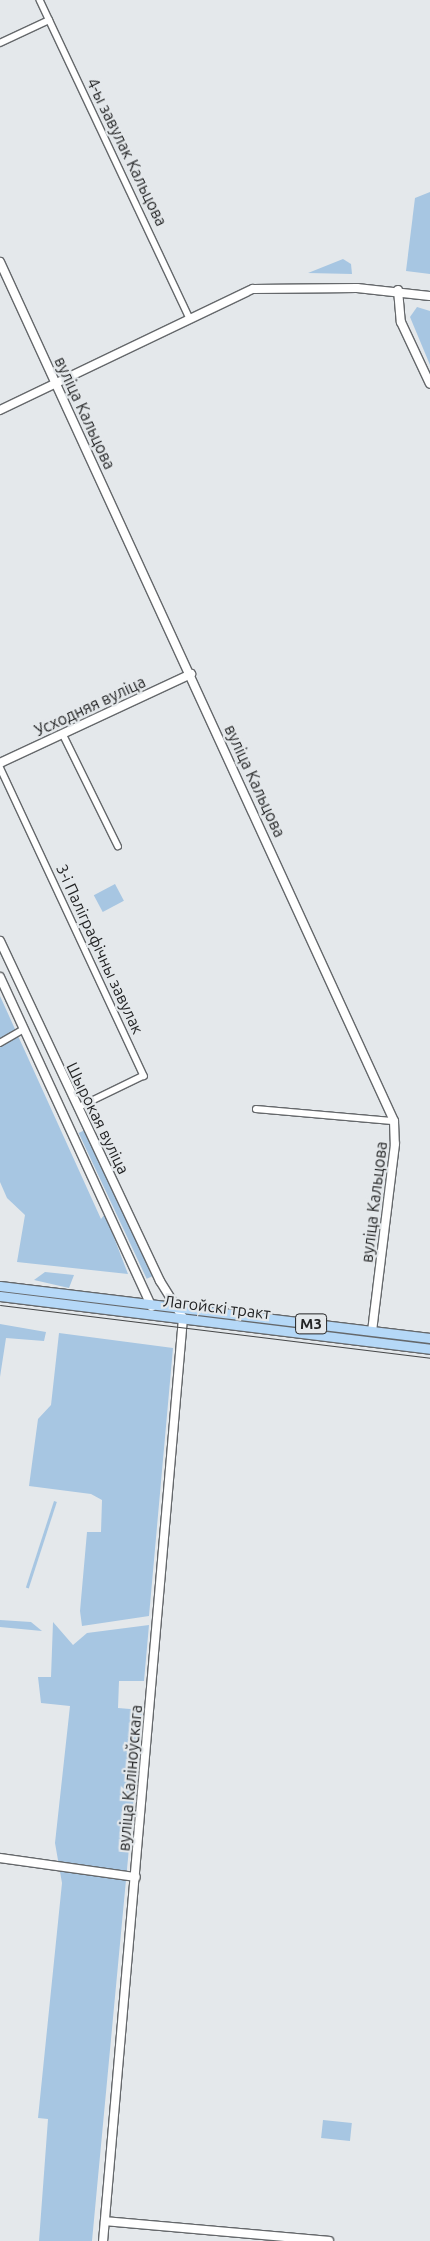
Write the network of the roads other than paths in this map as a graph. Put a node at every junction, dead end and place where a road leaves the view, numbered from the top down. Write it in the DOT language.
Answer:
graph roads {
  1 [pos="40,0"];
  2 [pos="49,20"];
  3 [pos="0,43"];
  4 [pos="0,262"];
  5 [pos="398,290"];
  6 [pos="430,296"];
  7 [pos="189,316"];
  8 [pos="55,380"];
  9 [pos="430,384"];
  10 [pos="0,410"];
  11 [pos="191,674"];
  12 [pos="63,734"];
  13 [pos="0,762"];
  14 [pos="0,767"];
  15 [pos="118,846"];
  16 [pos="0,942"];
  17 [pos="0,977"];
  18 [pos="24,1029"];
  19 [pos="0,1043"];
  20 [pos="78,1108"];
  21 [pos="256,1109"];
  22 [pos="84,1121"];
  23 [pos="394,1121"];
  24 [pos="69,1128"];
  25 [pos="0,1286"];
  26 [pos="146,1294"];
  27 [pos="0,1296"];
  28 [pos="138,1301"];
  29 [pos="150,1303"];
  30 [pos="173,1306"];
  31 [pos="156,1314"];
  32 [pos="183,1318"];
  33 [pos="372,1330"];
  34 [pos="430,1338"];
  35 [pos="371,1340"];
  36 [pos="430,1349"];
  37 [pos="0,1858"];
  38 [pos="136,1877"];
  39 [pos="105,2222"];
  40 [pos="103,2241"];
  41 [pos="329,2241"];
  1 -- 2 [label="street, 4-ы завулак Кальцова"];
  2 -- 3 [label="street"];
  2 -- 7 [label="street, 4-ы завулак Кальцова"];
  4 -- 8 [label="main road, вуліца Кальцова"];
  5 -- 6 [label="main road"];
  5 -- 7 [label="main road"];
  5 -- 9 [label="main road"];
  7 -- 8 [label="main road"];
  8 -- 10 [label="main road"];
  8 -- 11 [label="main road, вуліца Кальцова"];
  11 -- 12 [label="main road, Усходняя вуліца"];
  11 -- 23 [label="main road, вуліца Кальцова"];
  12 -- 13 [label="main road, Усходняя вуліца"];
  12 -- 15 [label="street"];
  14 -- 20 [label="street, 3-і Паліграфічны завулак"];
  16 -- 20 [label="main road, Шырокая вуліца"];
  17 -- 18 [label="main road, Шырокая вуліца"];
  18 -- 19 [label="street"];
  18 -- 24 [label="main road, Шырокая вуліца"];
  20 -- 22 [label="main road, Шырокая вуліца"];
  21 -- 23 [label="street"];
  22 -- 24 [label="main road"];
  22 -- 30 [label="main road, Шырокая вуліца"];
  23 -- 33 [label="main road, вуліца Кальцова"];
  24 -- 26 [label="main road, Шырокая вуліца"];
  25 -- 28 [label="main road, Лагойскі тракт / М3"];
  26 -- 28 [label="main road"];
  26 -- 29 [label="main road, Шырокая вуліца"];
  27 -- 31 [label="main road, Лагойскі тракт / М3"];
  28 -- 29 [label="main road, Лагойскі тракт / М3"];
  29 -- 30 [label="main road, Лагойскі тракт / М3"];
  29 -- 31 [label="main road, Шырокая вуліца"];
  30 -- 32 [label="main road, Шырокая вуліца"];
  30 -- 33 [label="main road, Лагойскі тракт / М3"];
  31 -- 32 [label="main road, Лагойскі тракт / М3"];
  32 -- 35 [label="main road, Лагойскі тракт / М3"];
  32 -- 38 [label="main road, вуліца Каліноўскага"];
  33 -- 34 [label="main road, Лагойскі тракт / М3"];
  33 -- 35 [label="main road"];
  35 -- 36 [label="main road, Лагойскі тракт / М3"];
  37 -- 38 [label="main road"];
  38 -- 39 [label="main road, вуліца Каліноўскага"];
  39 -- 40 [label="main road, вуліца Каліноўскага"];
  39 -- 41 [label="main road"];
}
